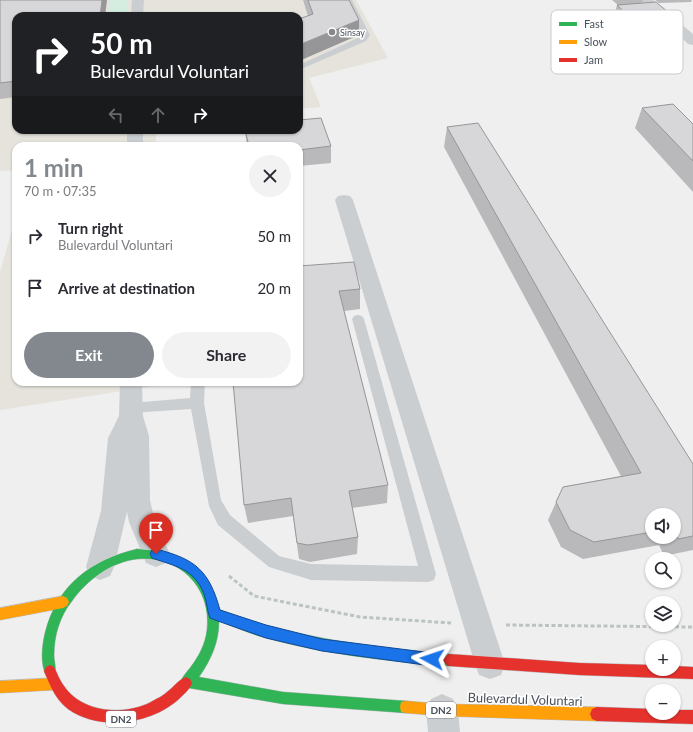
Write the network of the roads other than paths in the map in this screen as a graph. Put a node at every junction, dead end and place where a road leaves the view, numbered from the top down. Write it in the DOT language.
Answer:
graph roads {
  1 [pos="138,0"];
  2 [pos="349,0"];
  3 [pos="646,0"];
  4 [pos="657,10"];
  5 [pos="137,12"];
  6 [pos="683,32"];
  7 [pos="693,41"];
  8 [pos="303,66"];
  9 [pos="344,200"];
  10 [pos="358,319"];
  11 [pos="131,386"];
  12 [pos="198,386"];
  13 [pos="197,403"];
  14 [pos="131,412"];
  15 [pos="156,554"];
  16 [pos="100,567"];
  17 [pos="63,602"];
  18 [pos="0,614"];
  19 [pos="215,614"];
  20 [pos="490,664"];
  21 [pos="693,673"];
  22 [pos="190,682"];
  23 [pos="54,684"];
  24 [pos="0,687"];
  25 [pos="693,717"];
  26 [pos="443,721"];
  27 [pos="118,726"];
  1 -- 5 [label="street"];
  2 -- 8 [label="lane"];
  3 -- 4 [label="street"];
  6 -- 7 [label="street"];
  9 -- 20 [label="street"];
  10 -- 13 [label="lane"];
  11 -- 14 [label="street"];
  12 -- 13 [label="lane"];
  13 -- 14 [label="lane"];
  14 -- 15 [label="street"];
  14 -- 16 [label="street"];
  15 -- 16 [label="highway"];
  15 -- 19 [label="highway"];
  16 -- 17 [label="highway"];
  17 -- 18 [label="highway"];
  17 -- 23 [label="highway"];
  19 -- 20 [label="highway"];
  19 -- 22 [label="highway"];
  20 -- 21 [label="highway"];
  22 -- 26 [label="highway, Bulevardul Voluntari / DN2"];
  22 -- 27 [label="highway, DN2"];
  23 -- 24 [label="highway"];
  23 -- 27 [label="highway, DN2"];
  25 -- 26 [label="highway, Bulevardul Voluntari / DN2"];
}
